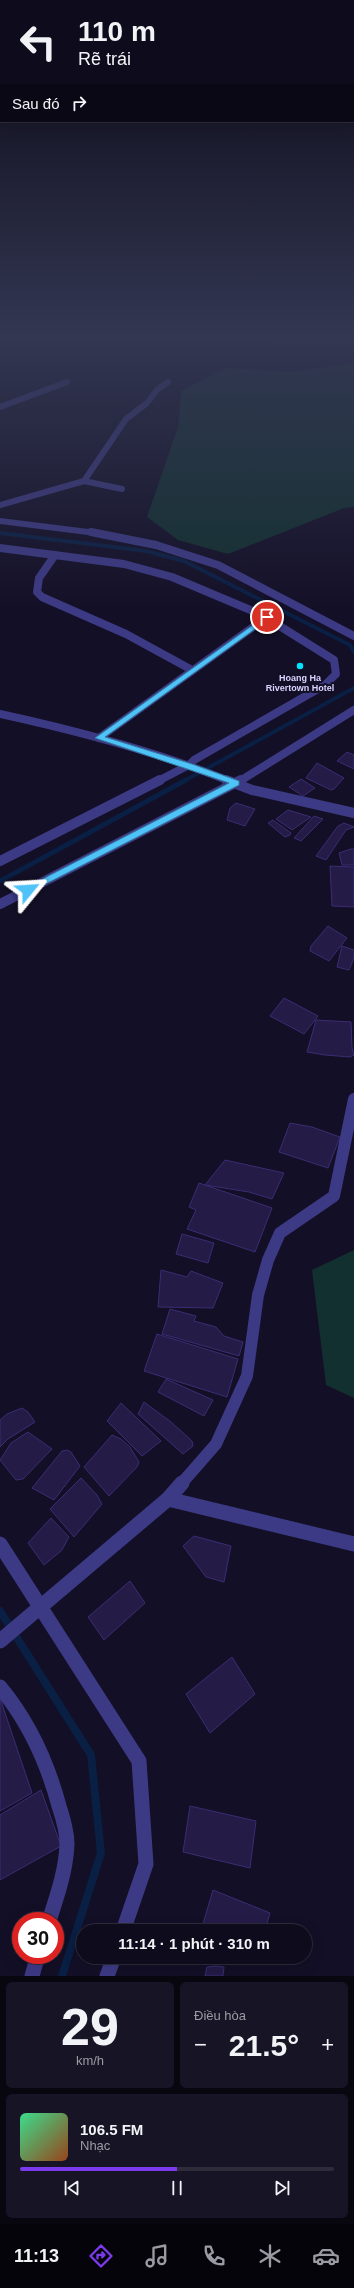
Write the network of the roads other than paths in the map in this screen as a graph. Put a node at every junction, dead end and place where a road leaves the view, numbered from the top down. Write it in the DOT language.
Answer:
graph roads {
  1 [pos="120,428"];
  2 [pos="84,481"];
  3 [pos="122,489"];
  4 [pos="0,505"];
  5 [pos="0,521"];
  6 [pos="0,548"];
  7 [pos="55,555"];
  8 [pos="267,617"];
  9 [pos="354,636"];
  10 [pos="192,670"];
  11 [pos="354,710"];
  12 [pos="0,714"];
  13 [pos="99,738"];
  14 [pos="191,766"];
  15 [pos="236,783"];
  16 [pos="354,813"];
  17 [pos="0,861"];
  18 [pos="0,904"];
  19 [pos="354,1099"];
  20 [pos="168,1499"];
  21 [pos="0,1544"];
  22 [pos="354,1544"];
  23 [pos="41,1606"];
  24 [pos="0,1641"];
  25 [pos="0,1687"];
  26 [pos="52,1912"];
  27 [pos="125,1924"];
  28 [pos="35,1964"];
  29 [pos="111,1964"];
  30 [pos="32,1976"];
  31 [pos="107,1976"];
  1 -- 2 [label="street"];
  2 -- 3 [label="street"];
  2 -- 4 [label="street"];
  5 -- 9 [label="street"];
  6 -- 7 [label="street"];
  7 -- 8 [label="street"];
  7 -- 10 [label="street"];
  8 -- 10 [label="street"];
  8 -- 14 [label="street"];
  10 -- 13 [label="street"];
  11 -- 15 [label="street"];
  12 -- 13 [label="street"];
  13 -- 14 [label="street"];
  14 -- 15 [label="street"];
  14 -- 17 [label="street"];
  15 -- 16 [label="street"];
  15 -- 18 [label="street"];
  19 -- 20 [label="street"];
  20 -- 22 [label="street"];
  20 -- 23 [label="street"];
  21 -- 23 [label="street"];
  23 -- 24 [label="street"];
  23 -- 27 [label="street"];
  25 -- 26 [label="street"];
  28 -- 30 [label="street"];
  29 -- 31 [label="street"];
}
